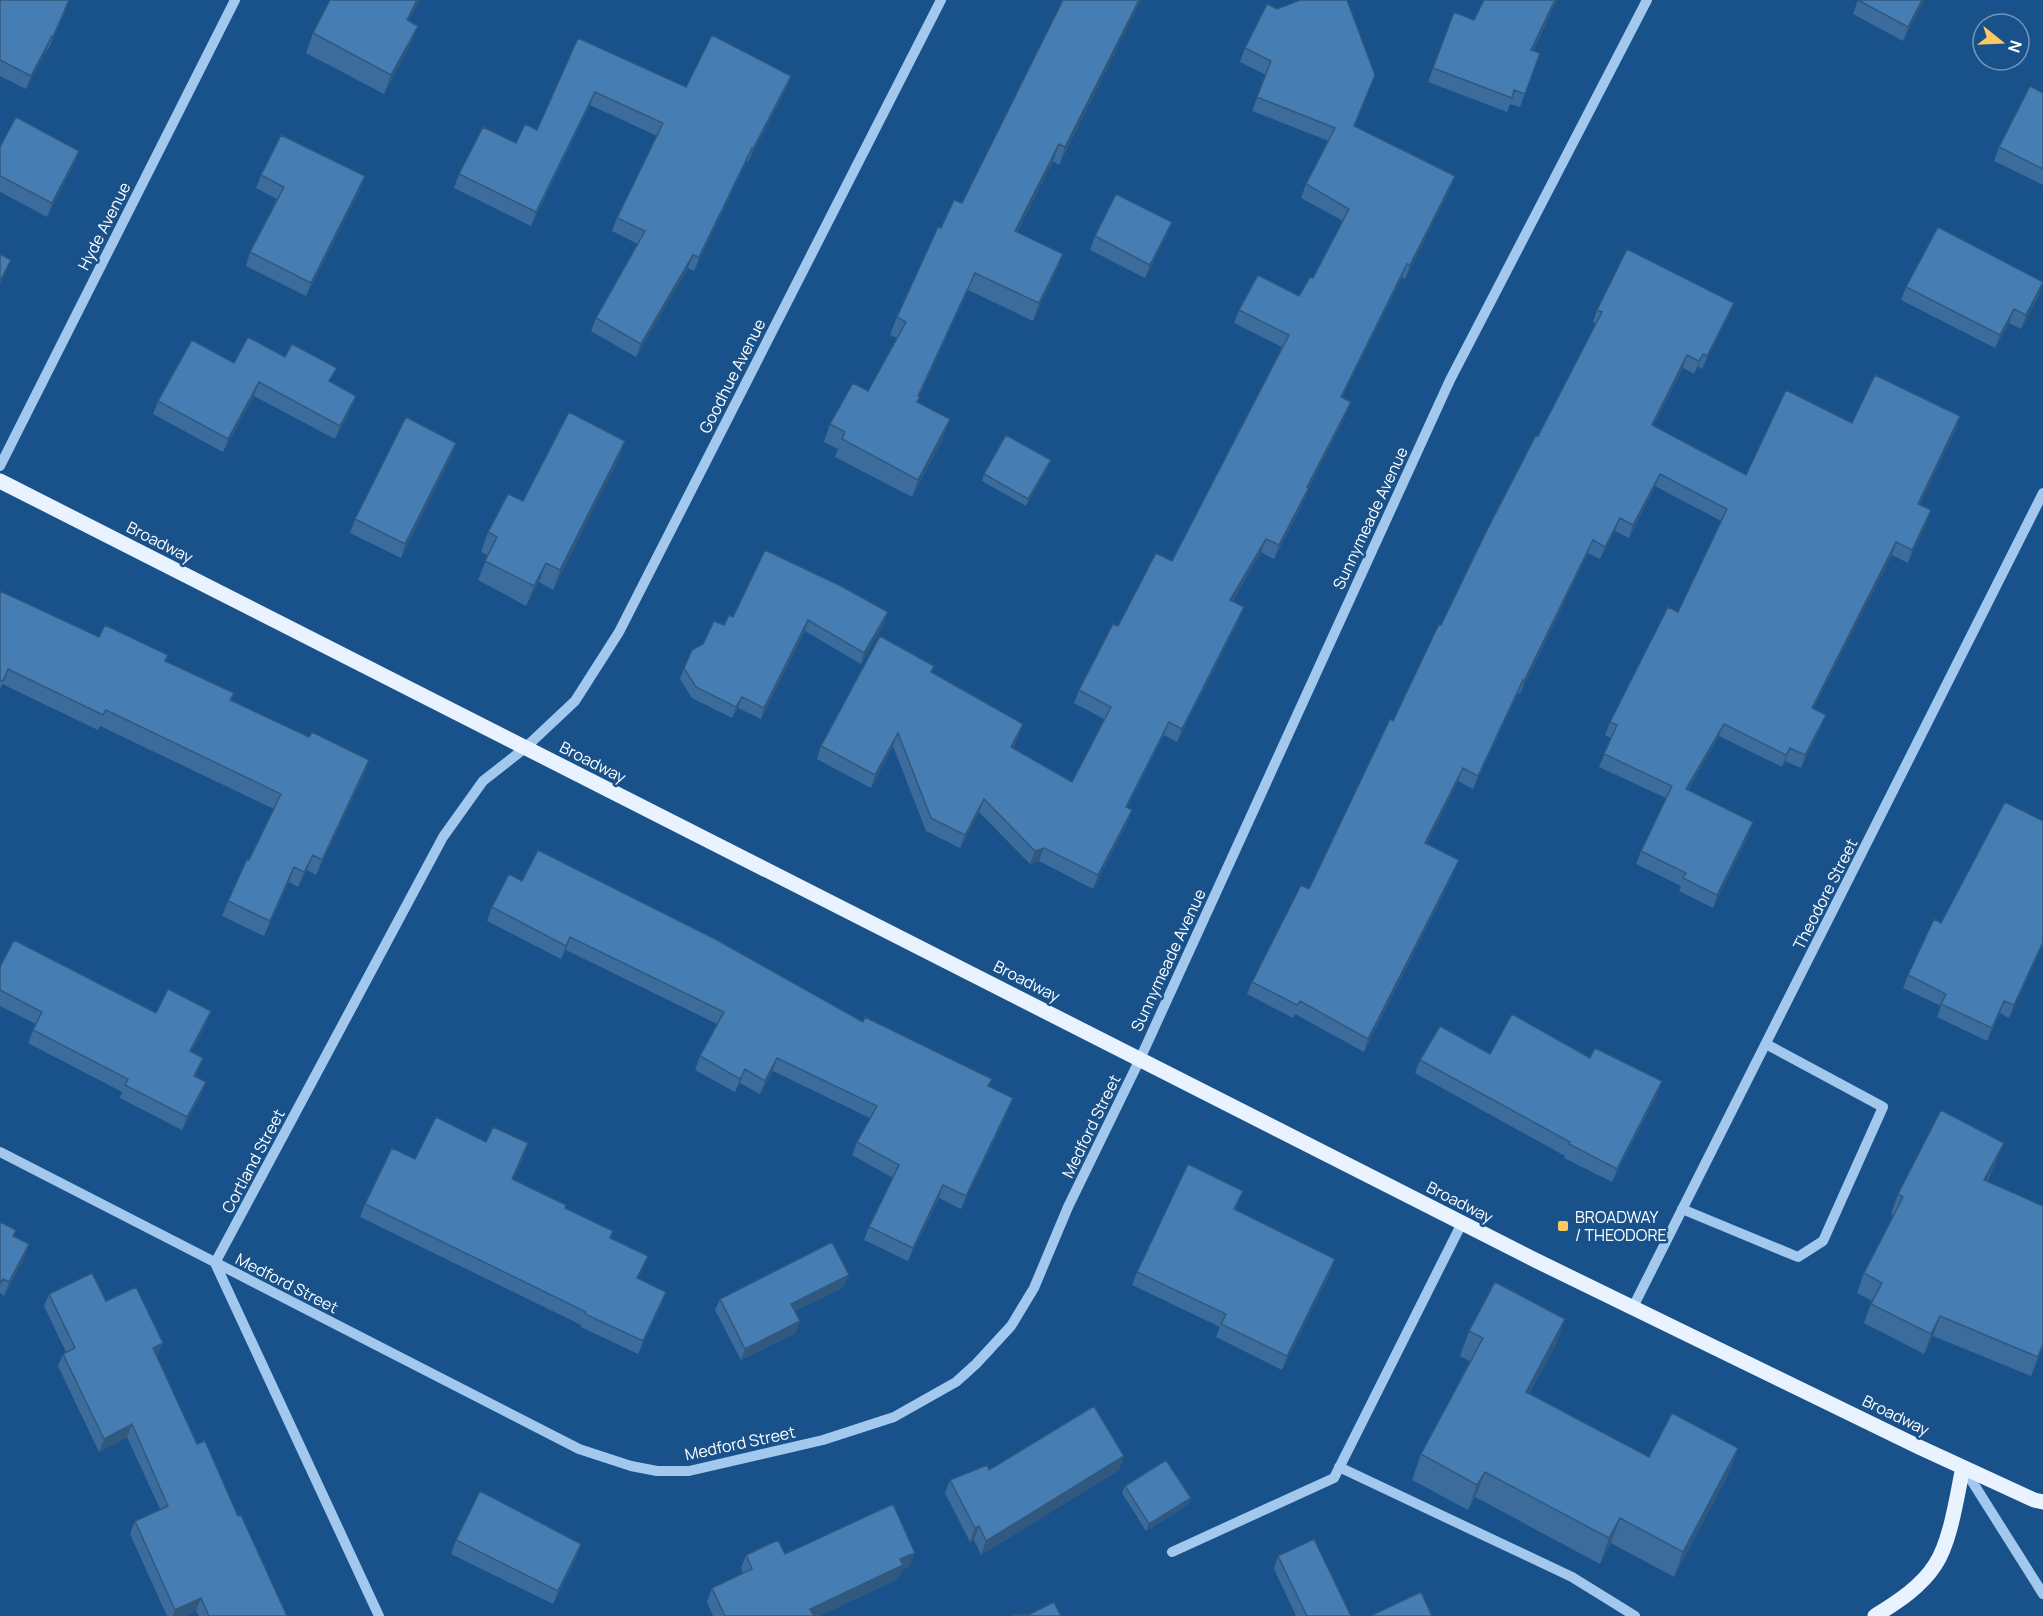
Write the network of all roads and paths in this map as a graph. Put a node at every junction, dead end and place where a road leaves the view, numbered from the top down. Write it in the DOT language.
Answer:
graph roads {
  1 [pos="235,0"];
  2 [pos="940,0"];
  3 [pos="1647,0"];
  4 [pos="0,466"];
  5 [pos="0,481"];
  6 [pos="2043,493"];
  7 [pos="525,748"];
  8 [pos="1766,1044"];
  9 [pos="1140,1059"];
  10 [pos="0,1152"];
  11 [pos="1682,1209"];
  12 [pos="1462,1223"];
  13 [pos="215,1263"];
  14 [pos="1633,1307"];
  15 [pos="1339,1467"];
  16 [pos="1963,1467"];
  17 [pos="2043,1502"];
  18 [pos="1172,1552"];
  19 [pos="2043,1594"];
  20 [pos="379,1616"];
  21 [pos="1635,1616"];
  22 [pos="1875,1616"];
  1 -- 4 [label="street, Hyde Avenue"];
  2 -- 7 [label="street, Goodhue Avenue"];
  3 -- 9 [label="street, Sunnymeade Avenue"];
  5 -- 7 [label="main road, Broadway"];
  6 -- 8 [label="street, Theodore Street"];
  7 -- 9 [label="main road, Broadway"];
  7 -- 13 [label="street, Cortland Street"];
  8 -- 11 [label="street, Theodore Street"];
  8 -- 11 [label="street"];
  9 -- 12 [label="main road, Broadway"];
  9 -- 13 [label="street, Medford Street"];
  10 -- 13 [label="street, Medford Street"];
  11 -- 14 [label="street, Theodore Street"];
  12 -- 14 [label="main road, Broadway"];
  12 -- 15 [label="street"];
  13 -- 20 [label="street"];
  14 -- 16 [label="main road, Broadway"];
  15 -- 18 [label="street"];
  15 -- 21 [label="street"];
  16 -- 17 [label="main road, Broadway"];
  16 -- 19 [label="street"];
  16 -- 22 [label="main road"];
}
